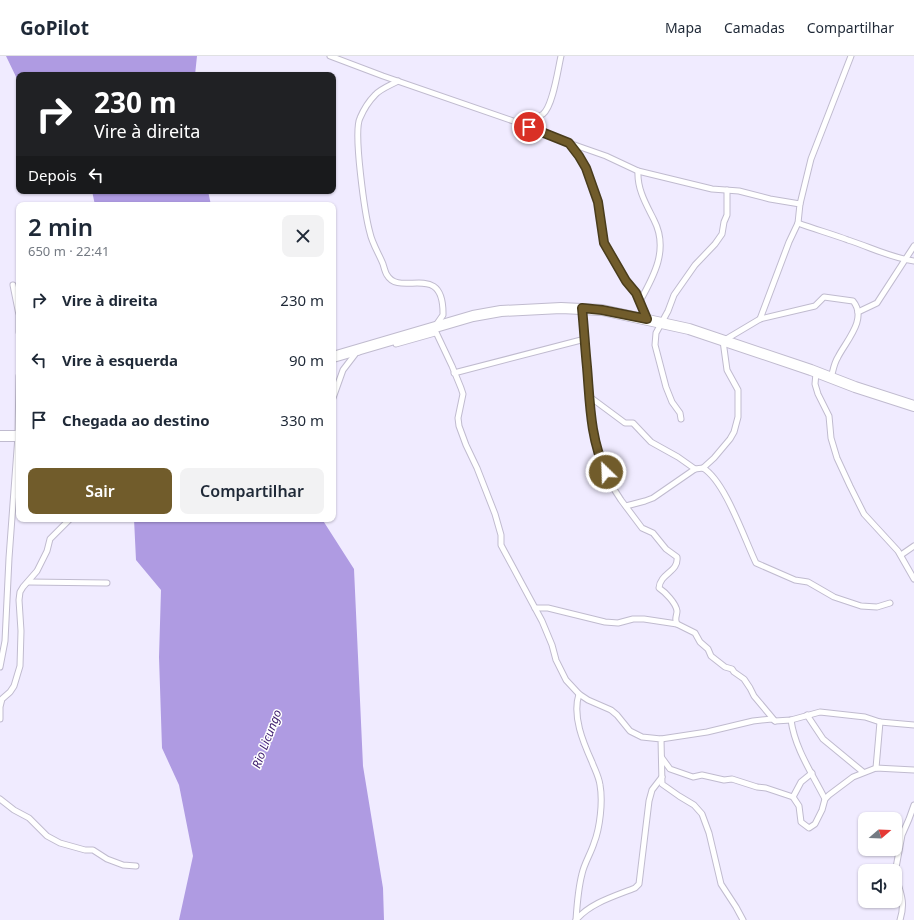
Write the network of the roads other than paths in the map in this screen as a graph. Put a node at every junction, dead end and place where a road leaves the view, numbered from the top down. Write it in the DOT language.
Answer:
graph roads {
  1 [pos="330,56"];
  2 [pos="561,56"];
  3 [pos="851,56"];
  4 [pos="398,81"];
  5 [pos="519,123"];
  6 [pos="569,143"];
  7 [pos="638,171"];
  8 [pos="727,190"];
  9 [pos="800,204"];
  10 [pos="798,223"];
  11 [pos="914,246"];
  12 [pos="904,260"];
  13 [pos="914,261"];
  14 [pos="13,285"];
  15 [pos="16,300"];
  16 [pos="640,301"];
  17 [pos="582,308"];
  18 [pos="858,312"];
  19 [pos="647,319"];
  20 [pos="760,319"];
  21 [pos="662,323"];
  22 [pos="435,330"];
  23 [pos="584,339"];
  24 [pos="724,340"];
  25 [pos="336,356"];
  26 [pos="454,373"];
  27 [pos="816,373"];
  28 [pos="831,378"];
  29 [pos="336,390"];
  30 [pos="590,397"];
  31 [pos="914,406"];
  32 [pos="681,419"];
  33 [pos="1,434"];
  34 [pos="16,436"];
  35 [pos="704,468"];
  36 [pos="695,469"];
  37 [pos="16,473"];
  38 [pos="626,506"];
  39 [pos="67,522"];
  40 [pos="914,546"];
  41 [pos="901,555"];
  42 [pos="914,579"];
  43 [pos="28,582"];
  44 [pos="107,583"];
  45 [pos="890,603"];
  46 [pos="535,608"];
  47 [pos="677,624"];
  48 [pos="0,667"];
  49 [pos="578,694"];
  50 [pos="807,715"];
  51 [pos="0,719"];
  52 [pos="791,720"];
  53 [pos="775,721"];
  54 [pos="880,722"];
  55 [pos="914,725"];
  56 [pos="661,739"];
  57 [pos="662,758"];
  58 [pos="876,768"];
  59 [pos="914,770"];
  60 [pos="863,772"];
  61 [pos="812,773"];
  62 [pos="662,778"];
  63 [pos="793,797"];
  64 [pos="0,799"];
  65 [pos="825,799"];
  66 [pos="914,805"];
  67 [pos="897,864"];
  68 [pos="136,866"];
  69 [pos="902,900"];
  70 [pos="576,920"];
  71 [pos="742,920"];
  72 [pos="900,920"];
  1 -- 4 [label="street"];
  2 -- 5 [label="street"];
  3 -- 9 [label="street"];
  4 -- 5 [label="street"];
  4 -- 22 [label="street"];
  5 -- 6 [label="street"];
  6 -- 7 [label="street"];
  6 -- 16 [label="street"];
  7 -- 8 [label="street"];
  7 -- 16 [label="street"];
  8 -- 9 [label="street"];
  8 -- 21 [label="street"];
  9 -- 10 [label="street"];
  10 -- 12 [label="street"];
  10 -- 20 [label="street"];
  11 -- 12 [label="street"];
  12 -- 13 [label="street"];
  12 -- 18 [label="street"];
  14 -- 15 [label="street"];
  16 -- 19 [label="street"];
  17 -- 19 [label="highway"];
  17 -- 22 [label="highway"];
  17 -- 23 [label="street"];
  18 -- 20 [label="street"];
  18 -- 28 [label="street"];
  19 -- 21 [label="highway"];
  20 -- 24 [label="street"];
  21 -- 24 [label="highway"];
  21 -- 32 [label="street"];
  22 -- 25 [label="highway"];
  22 -- 26 [label="street"];
  22 -- 29 [label="street"];
  23 -- 26 [label="street"];
  23 -- 30 [label="street"];
  24 -- 27 [label="highway"];
  24 -- 35 [label="street"];
  26 -- 46 [label="street"];
  27 -- 28 [label="highway"];
  27 -- 41 [label="street"];
  28 -- 31 [label="highway"];
  30 -- 36 [label="street"];
  30 -- 38 [label="street"];
  33 -- 34 [label="highway"];
  35 -- 36 [label="street"];
  35 -- 45 [label="street"];
  36 -- 38 [label="street"];
  37 -- 48 [label="street"];
  38 -- 47 [label="street"];
  39 -- 43 [label="street"];
  40 -- 41 [label="street"];
  41 -- 42 [label="street"];
  43 -- 44 [label="street"];
  43 -- 51 [label="street"];
  46 -- 47 [label="street"];
  46 -- 49 [label="street"];
  47 -- 53 [label="street"];
  49 -- 56 [label="street"];
  49 -- 70 [label="street"];
  50 -- 52 [label="street"];
  50 -- 54 [label="street"];
  50 -- 60 [label="street"];
  52 -- 53 [label="street"];
  52 -- 61 [label="street"];
  53 -- 56 [label="street"];
  54 -- 55 [label="street"];
  54 -- 58 [label="street"];
  56 -- 57 [label="street"];
  57 -- 62 [label="street"];
  57 -- 63 [label="street"];
  58 -- 59 [label="street"];
  58 -- 60 [label="street"];
  60 -- 65 [label="street"];
  61 -- 63 [label="street"];
  61 -- 65 [label="street"];
  62 -- 70 [label="street"];
  62 -- 71 [label="street"];
  63 -- 65 [label="street"];
  64 -- 68 [label="street"];
  66 -- 67 [label="street"];
  69 -- 72 [label="street"];
}
